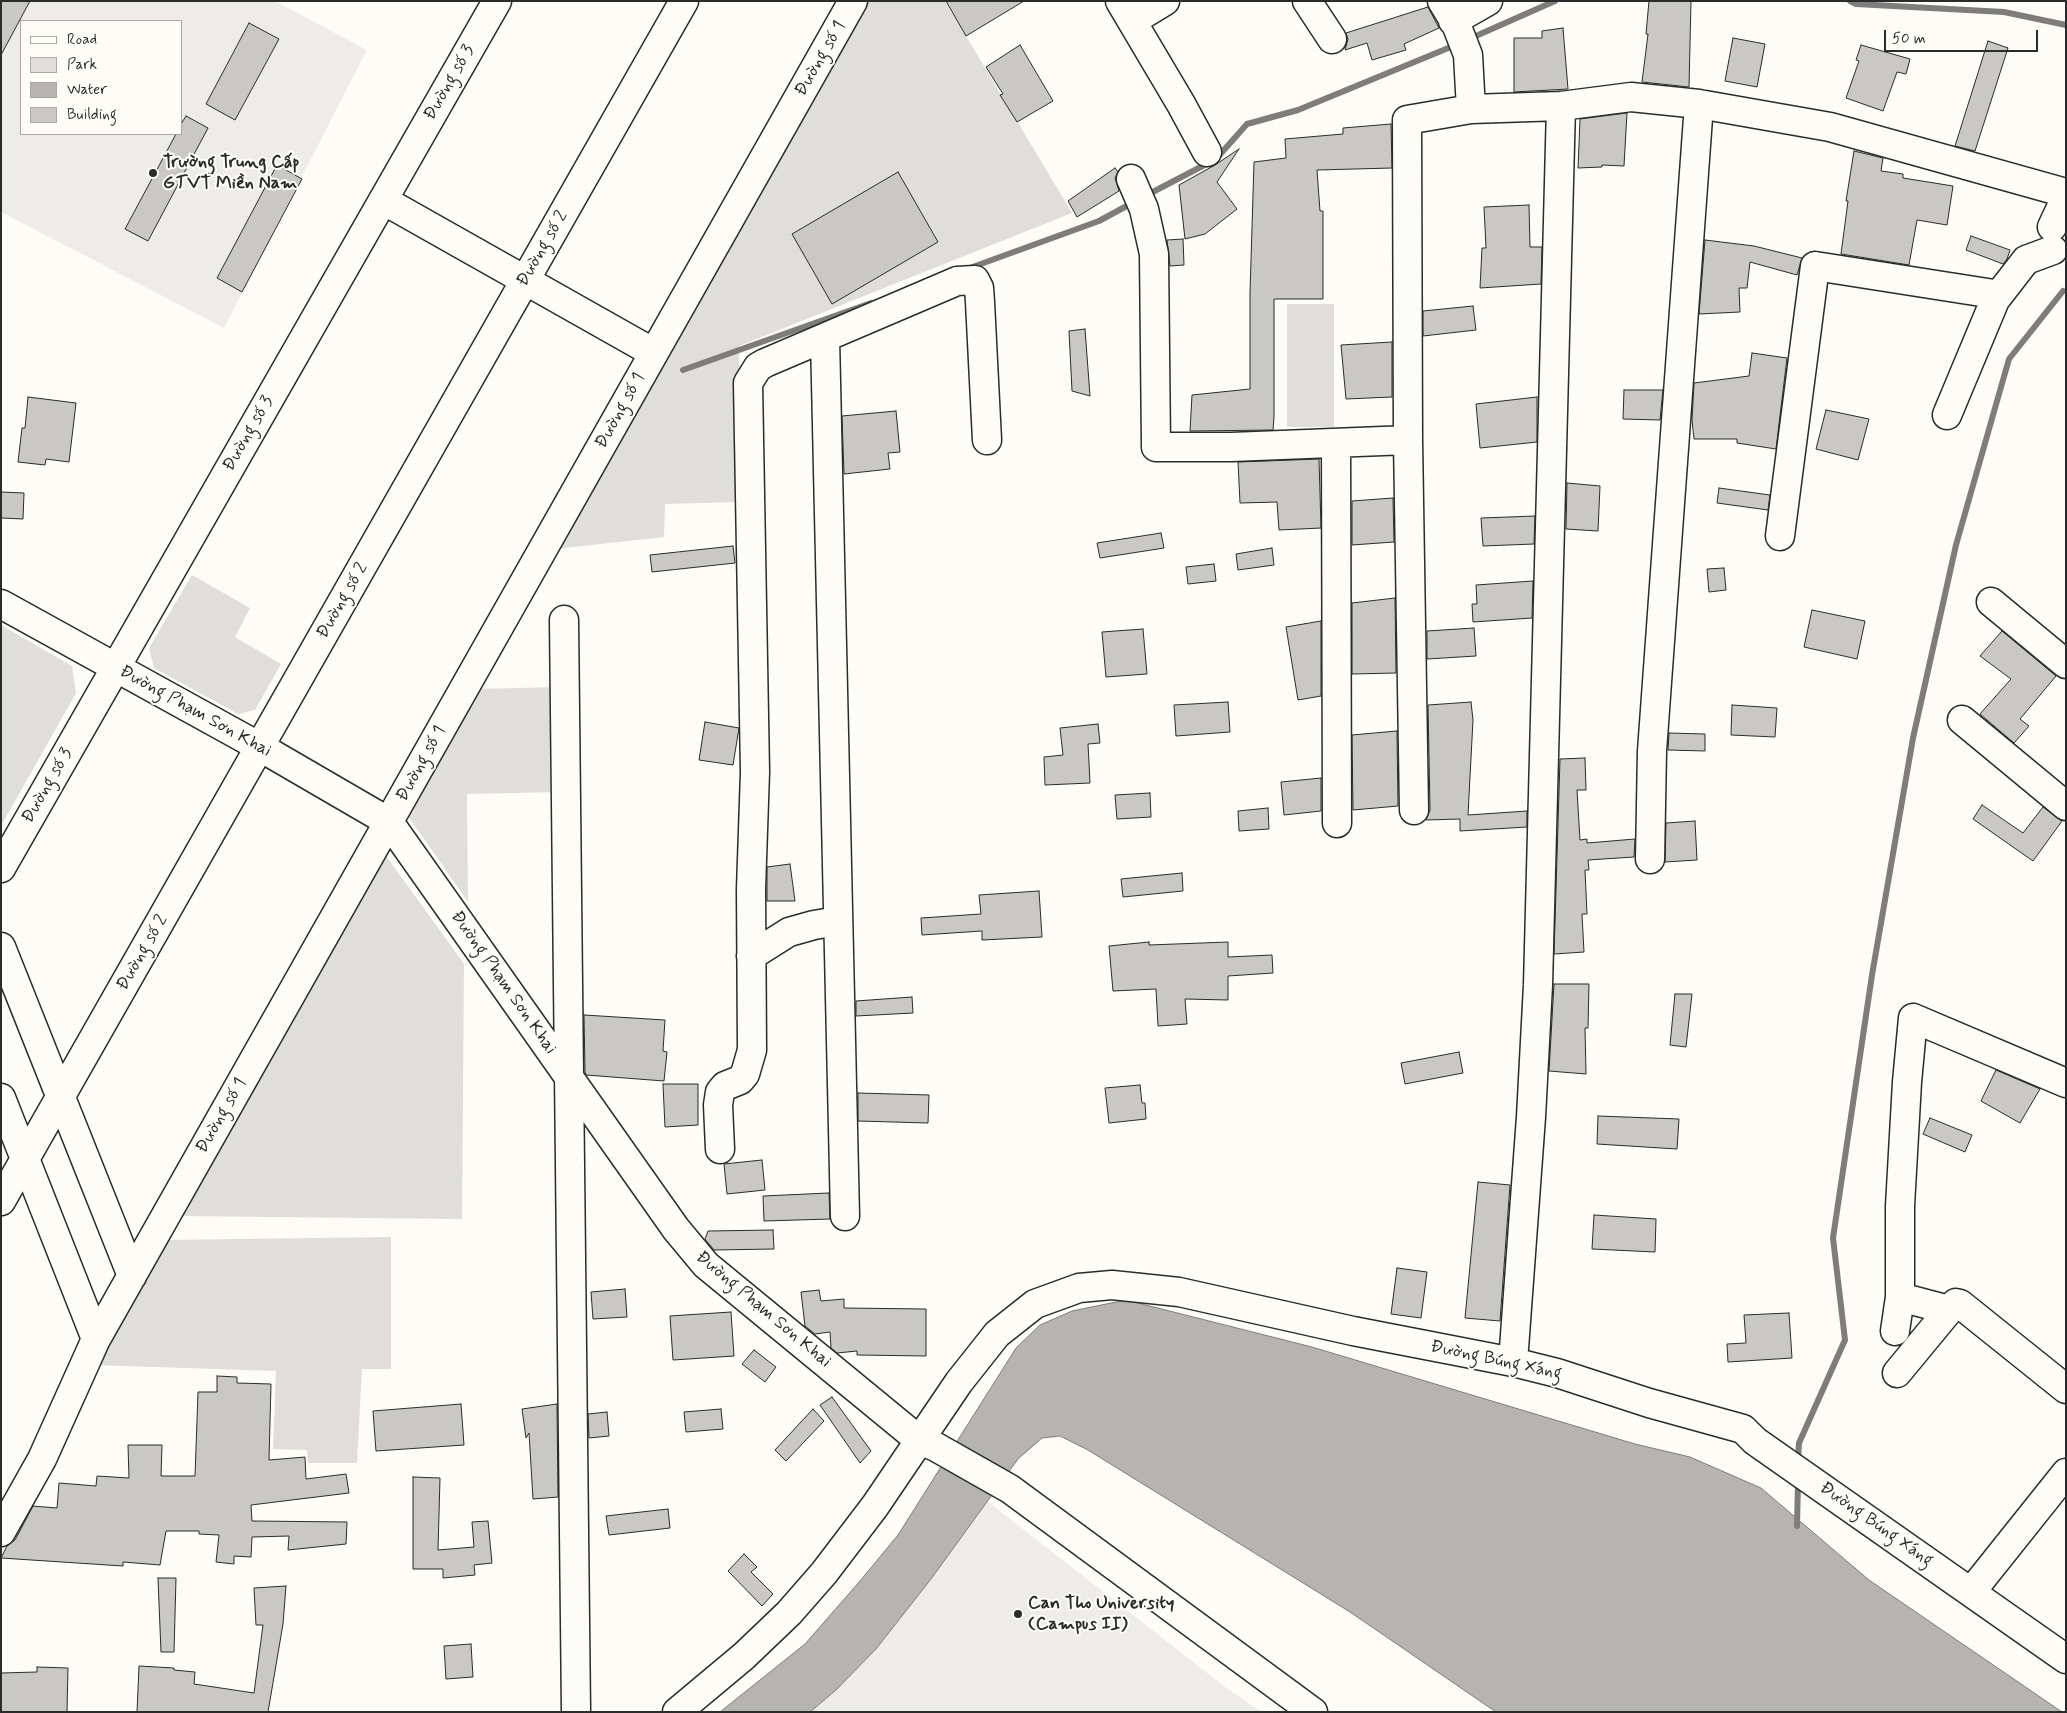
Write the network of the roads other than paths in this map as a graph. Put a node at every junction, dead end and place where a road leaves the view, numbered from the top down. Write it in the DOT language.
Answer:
graph roads {
  1 [pos="497,1"];
  2 [pos="684,1"];
  3 [pos="853,1"];
  4 [pos="1165,1"];
  5 [pos="1307,1"];
  6 [pos="1488,1"];
  7 [pos="1126,11"];
  8 [pos="1454,23"];
  9 [pos="1332,39"];
  10 [pos="1699,104"];
  11 [pos="1562,106"];
  12 [pos="1471,109"];
  13 [pos="1207,152"];
  14 [pos="1131,180"];
  15 [pos="2066,193"];
  16 [pos="2066,197"];
  17 [pos="383,200"];
  18 [pos="526,280"];
  19 [pos="1995,300"];
  20 [pos="825,338"];
  21 [pos="654,353"];
  22 [pos="1947,415"];
  23 [pos="987,440"];
  24 [pos="1408,440"];
  25 [pos="1336,444"];
  26 [pos="1780,536"];
  27 [pos="1992,602"];
  28 [pos="1,604"];
  29 [pos="564,620"];
  30 [pos="2066,664"];
  31 [pos="115,667"];
  32 [pos="1962,720"];
  33 [pos="260,747"];
  34 [pos="2066,806"];
  35 [pos="1414,810"];
  36 [pos="389,822"];
  37 [pos="1337,823"];
  38 [pos="1650,859"];
  39 [pos="1,868"];
  40 [pos="838,920"];
  41 [pos="1,947"];
  42 [pos="751,956"];
  43 [pos="570,1078"];
  44 [pos="2066,1084"];
  45 [pos="61,1096"];
  46 [pos="1,1098"];
  47 [pos="720,1149"];
  48 [pos="25,1159"];
  49 [pos="1,1201"];
  50 [pos="845,1216"];
  51 [pos="132,1276"];
  52 [pos="1900,1297"];
  53 [pos="1949,1310"];
  54 [pos="1894,1330"];
  55 [pos="96,1339"];
  56 [pos="1514,1362"];
  57 [pos="1897,1374"];
  58 [pos="2066,1389"];
  59 [pos="928,1444"];
  60 [pos="2066,1473"];
  61 [pos="1,1532"];
  62 [pos="1971,1592"];
  63 [pos="2066,1659"];
  64 [pos="576,1712"];
  65 [pos="677,1712"];
  66 [pos="1313,1712"];
  1 -- 17 [label="street, Đường số 3"];
  2 -- 18 [label="street, Đường số 2"];
  3 -- 21 [label="street, Đường số 1"];
  4 -- 7 [label="street"];
  5 -- 9 [label="street"];
  6 -- 8 [label="street"];
  7 -- 13 [label="street"];
  8 -- 12 [label="street"];
  10 -- 11 [label="street"];
  10 -- 15 [label="street"];
  10 -- 38 [label="street"];
  11 -- 12 [label="street"];
  11 -- 56 [label="street"];
  12 -- 24 [label="street"];
  14 -- 25 [label="street"];
  16 -- 19 [label="street"];
  17 -- 18 [label="street"];
  17 -- 31 [label="street, Đường số 3"];
  18 -- 21 [label="street"];
  18 -- 33 [label="street, Đường số 2"];
  19 -- 22 [label="street"];
  19 -- 26 [label="street"];
  20 -- 23 [label="street"];
  20 -- 40 [label="street"];
  20 -- 42 [label="street"];
  21 -- 36 [label="street, Đường số 1"];
  24 -- 25 [label="street"];
  24 -- 35 [label="street"];
  25 -- 37 [label="street"];
  27 -- 30 [label="street"];
  28 -- 31 [label="street, Đường Phạm Sơn Khai"];
  29 -- 43 [label="street"];
  31 -- 33 [label="street, Đường Phạm Sơn Khai"];
  31 -- 39 [label="street, Đường số 3"];
  32 -- 34 [label="street"];
  33 -- 36 [label="street, Đường Phạm Sơn Khai"];
  33 -- 45 [label="street, Đường số 2"];
  36 -- 43 [label="street, Đường Phạm Sơn Khai"];
  36 -- 51 [label="street, Đường số 1"];
  40 -- 42 [label="street"];
  40 -- 50 [label="street"];
  41 -- 45 [label="street"];
  42 -- 47 [label="street"];
  43 -- 59 [label="street, Đường Phạm Sơn Khai"];
  43 -- 64 [label="street"];
  44 -- 52 [label="street"];
  45 -- 48 [label="street, Đường số 2"];
  45 -- 51 [label="street"];
  46 -- 48 [label="street"];
  48 -- 49 [label="street, Đường số 2"];
  48 -- 55 [label="street"];
  51 -- 55 [label="street, Đường số 1"];
  52 -- 53 [label="street"];
  52 -- 54 [label="street"];
  53 -- 57 [label="street"];
  53 -- 58 [label="street"];
  55 -- 61 [label="street, Đường số 1"];
  56 -- 59 [label="street, Đường Búng Xáng"];
  56 -- 62 [label="street, Đường Búng Xáng"];
  59 -- 65 [label="street, Đường Búng Xáng"];
  59 -- 66 [label="street, Đường Phạm Sơn Khai"];
  60 -- 62 [label="street"];
  62 -- 63 [label="street, Đường Búng Xáng"];
}
